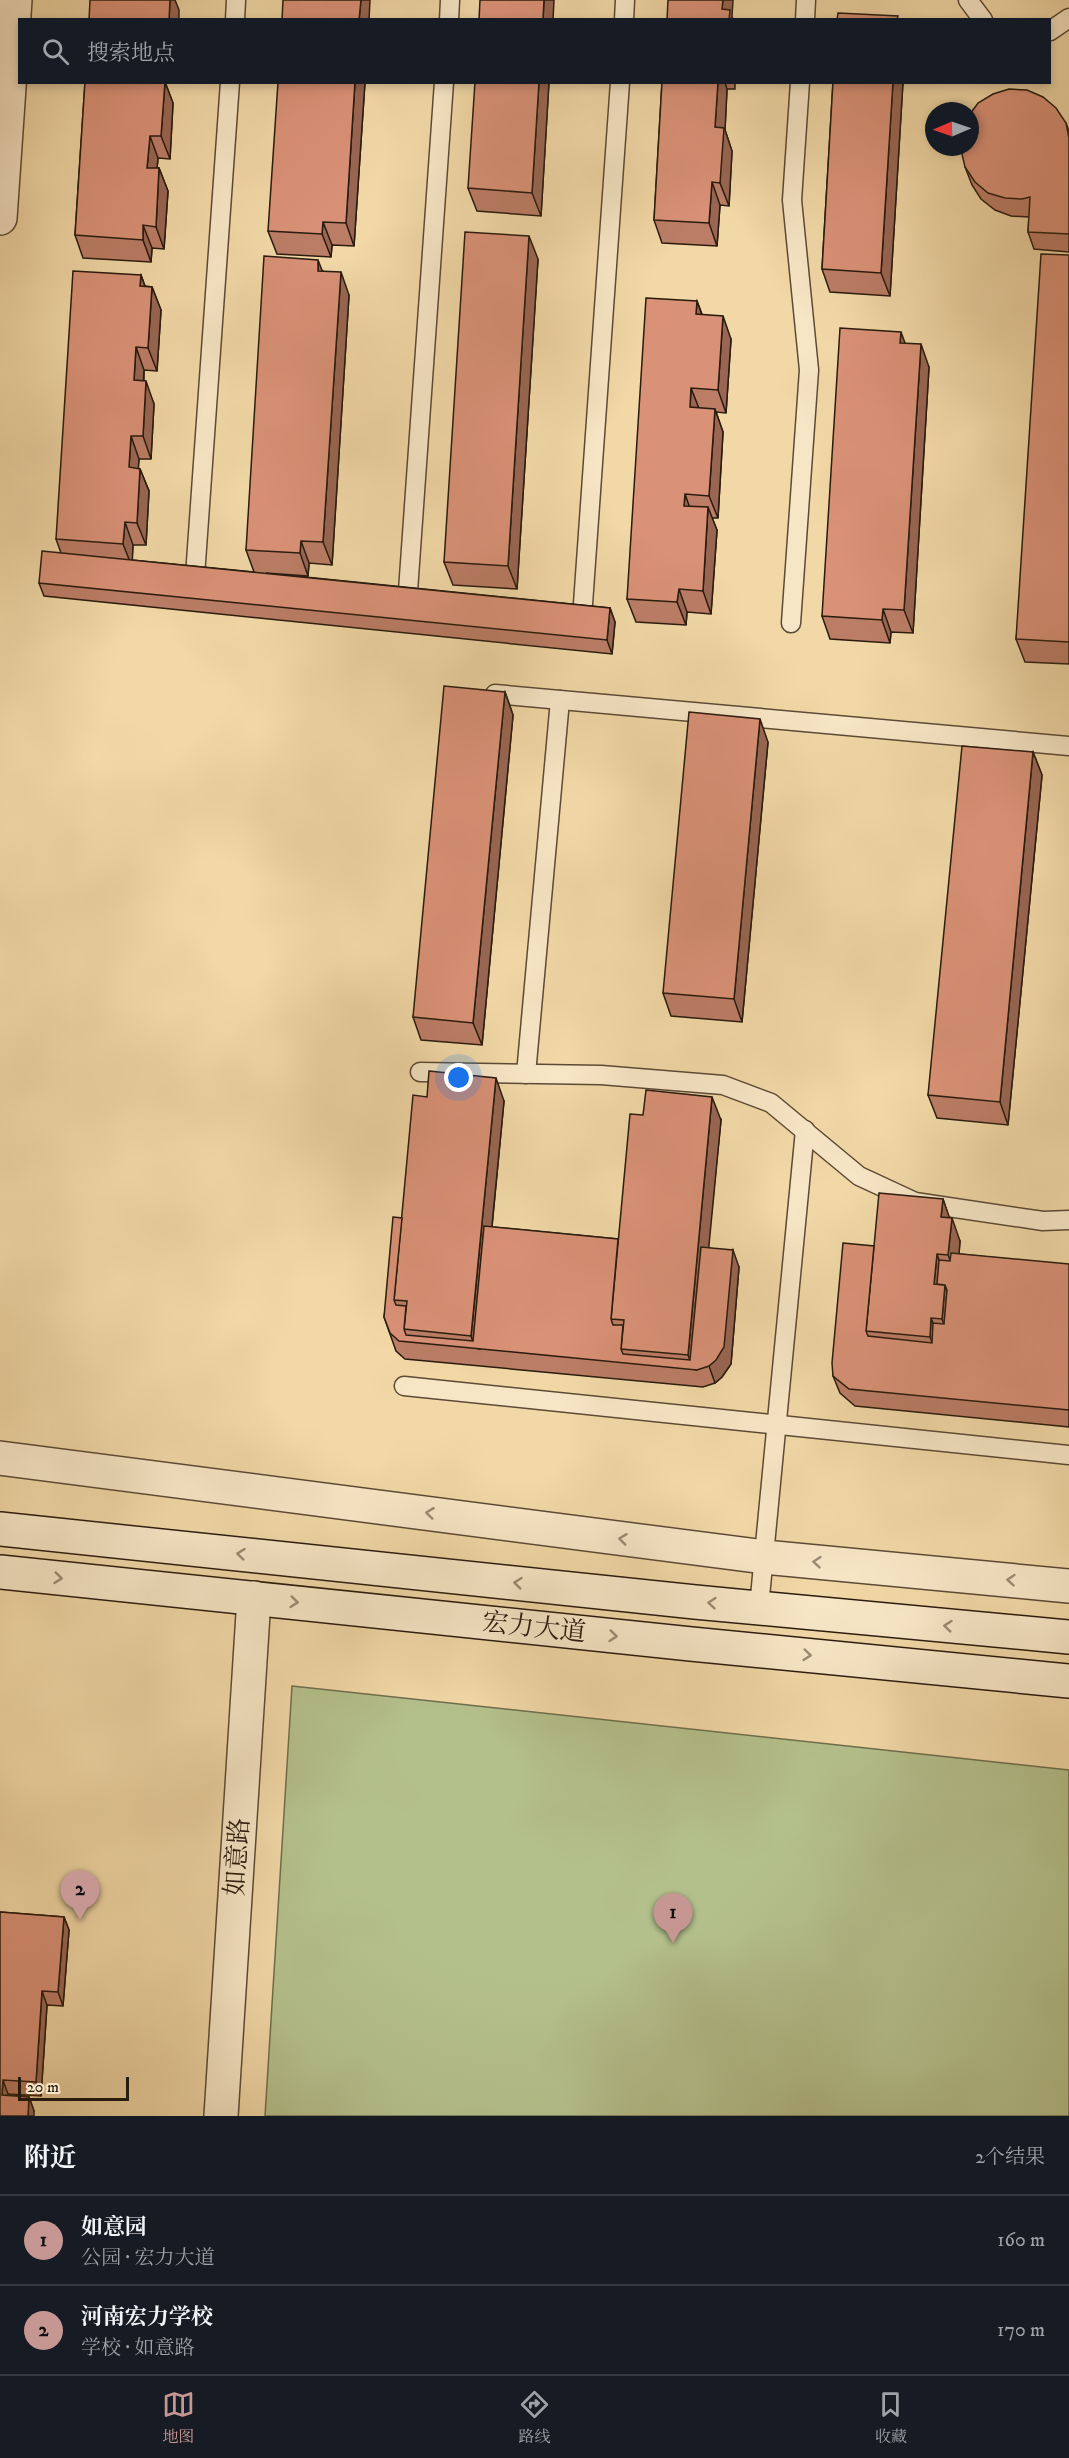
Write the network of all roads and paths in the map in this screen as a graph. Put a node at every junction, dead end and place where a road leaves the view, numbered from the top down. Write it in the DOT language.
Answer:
graph roads {
  1 [pos="15,0"];
  2 [pos="236,0"];
  3 [pos="450,0"];
  4 [pos="625,0"];
  5 [pos="806,0"];
  6 [pos="968,0"];
  7 [pos="235,18"];
  8 [pos="448,18"];
  9 [pos="624,18"];
  10 [pos="805,18"];
  11 [pos="982,18"];
  12 [pos="1069,18"];
  13 [pos="1051,30"];
  14 [pos="230,84"];
  15 [pos="444,84"];
  16 [pos="620,84"];
  17 [pos="800,84"];
  18 [pos="0,218"];
  19 [pos="195,576"];
  20 [pos="408,591"];
  21 [pos="583,604"];
  22 [pos="791,623"];
  23 [pos="495,694"];
  24 [pos="560,700"];
  25 [pos="1069,746"];
  26 [pos="420,1072"];
  27 [pos="526,1074"];
  28 [pos="805,1130"];
  29 [pos="1069,1220"];
  30 [pos="404,1386"];
  31 [pos="777,1425"];
  32 [pos="1069,1455"];
  33 [pos="0,1458"];
  34 [pos="0,1528"];
  35 [pos="764,1557"];
  36 [pos="0,1572"];
  37 [pos="1069,1586"];
  38 [pos="254,1598"];
  39 [pos="759,1607"];
  40 [pos="1069,1637"];
  41 [pos="1069,1681"];
  42 [pos="221,2116"];
  1 -- 18 [label="main road"];
  2 -- 7 [label="lane"];
  3 -- 8 [label="lane"];
  4 -- 9 [label="lane"];
  5 -- 10 [label="lane"];
  6 -- 11 [label="lane"];
  12 -- 13 [label="lane"];
  14 -- 19 [label="lane"];
  15 -- 20 [label="lane"];
  16 -- 21 [label="lane"];
  17 -- 22 [label="lane"];
  23 -- 24 [label="lane"];
  24 -- 25 [label="lane"];
  24 -- 27 [label="lane"];
  26 -- 27 [label="lane"];
  27 -- 28 [label="lane"];
  28 -- 29 [label="lane"];
  28 -- 31 [label="lane"];
  30 -- 31 [label="lane"];
  31 -- 32 [label="lane"];
  31 -- 35 [label="lane"];
  35 -- 33 [label="main road, one-way"];
  39 -- 34 [label="main road, 宏力大道, one-way"];
  37 -- 35 [label="main road, one-way"];
  35 -- 39 [label="lane"];
  36 -- 38 [label="main road, 宏力大道, one-way"];
  38 -- 41 [label="main road, 宏力大道, one-way"];
  38 -- 42 [label="main road, 如意路"];
  40 -- 39 [label="main road, 宏力大道, one-way"];
}
